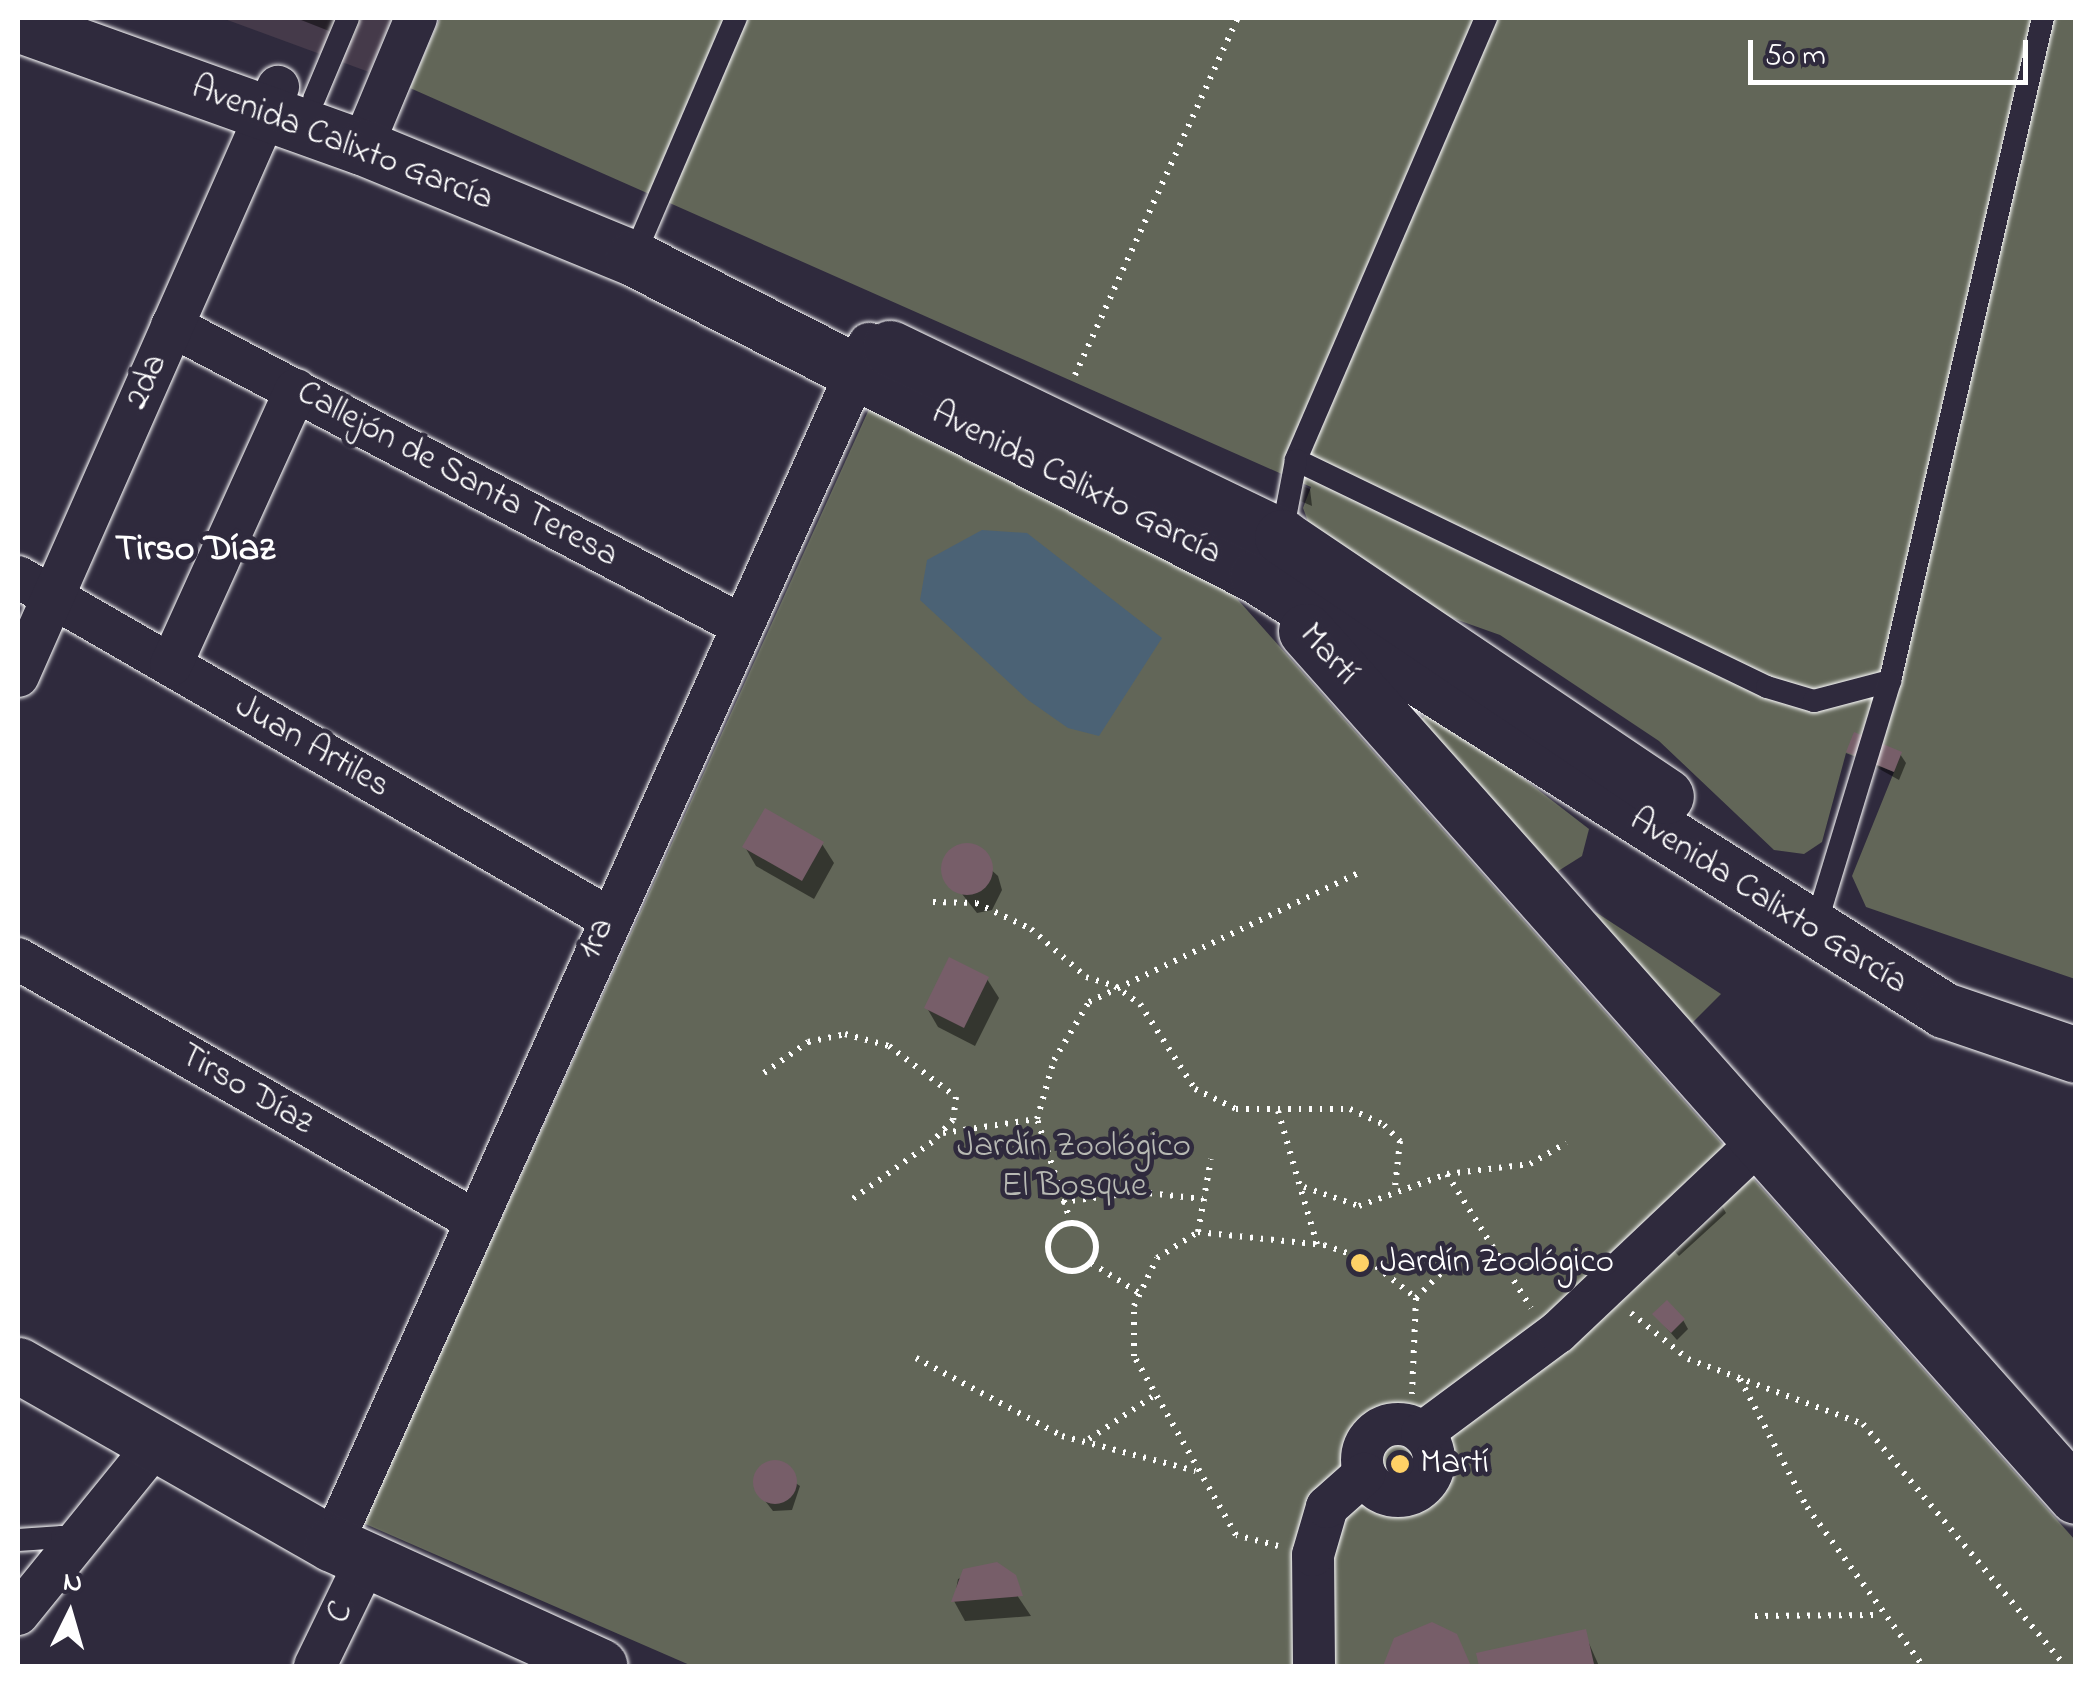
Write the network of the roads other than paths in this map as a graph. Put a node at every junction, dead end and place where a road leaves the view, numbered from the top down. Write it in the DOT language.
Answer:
graph roads {
  1 [pos="87,18"];
  2 [pos="348,18"];
  3 [pos="416,18"];
  4 [pos="736,18"];
  5 [pos="1486,18"];
  6 [pos="2043,18"];
  7 [pos="18,24"];
  8 [pos="286,100"];
  9 [pos="367,133"];
  10 [pos="639,244"];
  11 [pos="172,326"];
  12 [pos="864,355"];
  13 [pos="296,390"];
  14 [pos="1296,460"];
  15 [pos="1270,556"];
  16 [pos="35,587"];
  17 [pos="741,625"];
  18 [pos="171,665"];
  19 [pos="18,676"];
  20 [pos="1890,681"];
  21 [pos="607,916"];
  22 [pos="1818,918"];
  23 [pos="18,959"];
  24 [pos="2074,1036"];
  25 [pos="1762,1139"];
  26 [pos="474,1220"];
  27 [pos="18,1365"];
  28 [pos="1416,1430"];
  29 [pos="156,1444"];
  30 [pos="1364,1474"];
  31 [pos="2076,1496"];
  32 [pos="18,1540"];
  33 [pos="72,1546"];
  34 [pos="349,1552"];
  35 [pos="18,1614"];
  36 [pos="315,1666"];
  37 [pos="600,1666"];
  38 [pos="1314,1666"];
  1 -- 8 [label="main road, Avenida Calixto García"];
  2 -- 8 [label="lane"];
  3 -- 9 [label="street"];
  4 -- 10 [label="lane"];
  5 -- 14 [label="lane"];
  6 -- 20 [label="lane"];
  7 -- 8 [label="main road, Avenida Calixto García"];
  8 -- 9 [label="main road, Avenida Calixto García"];
  8 -- 11 [label="street, 2da"];
  9 -- 10 [label="main road, Avenida Calixto García"];
  10 -- 12 [label="main road, Avenida Calixto García"];
  11 -- 13 [label="street, Callejón de Santa Teresa"];
  11 -- 16 [label="street, 2da"];
  12 -- 15 [label="main road, Avenida Calixto García"];
  12 -- 17 [label="street, 1ra"];
  13 -- 17 [label="street, Callejón de Santa Teresa"];
  13 -- 18 [label="street"];
  14 -- 15 [label="lane"];
  14 -- 20 [label="lane"];
  15 -- 22 [label="main road, Avenida Calixto García"];
  15 -- 25 [label="main road, Martí"];
  16 -- 18 [label="street, Juan Artiles"];
  16 -- 19 [label="street, 2da"];
  17 -- 21 [label="street, 1ra"];
  18 -- 21 [label="street, Juan Artiles"];
  20 -- 22 [label="lane"];
  21 -- 26 [label="street, 1ra"];
  22 -- 24 [label="main road, Avenida Calixto García"];
  23 -- 26 [label="street, Tirso Díaz"];
  25 -- 28 [label="street"];
  25 -- 31 [label="main road, Martí"];
  26 -- 34 [label="street, 1ra"];
  27 -- 29 [label="main road"];
  28 -- 30 [label="street"];
  28 -- 30 [label="street"];
  29 -- 33 [label="street"];
  29 -- 34 [label="main road"];
  30 -- 38 [label="street"];
  32 -- 33 [label="lane"];
  33 -- 35 [label="street"];
  34 -- 36 [label="street, C"];
  34 -- 37 [label="main road"];
}
